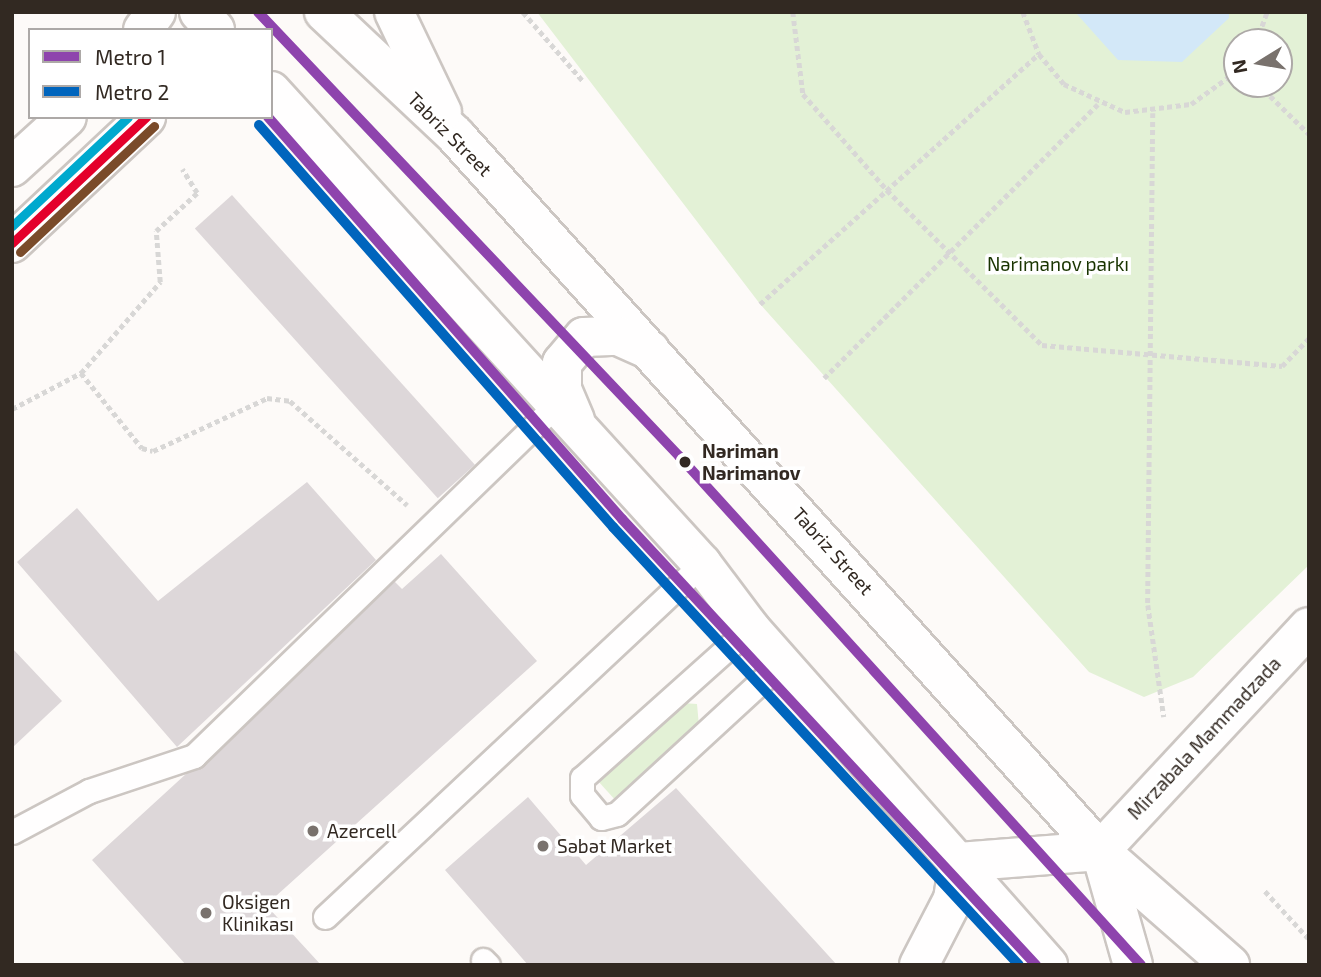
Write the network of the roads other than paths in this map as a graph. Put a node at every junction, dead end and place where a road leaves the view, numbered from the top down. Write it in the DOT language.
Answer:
graph roads {
  1 [pos="156,12"];
  2 [pos="199,12"];
  3 [pos="232,12"];
  4 [pos="324,12"];
  5 [pos="394,12"];
  6 [pos="144,28"];
  7 [pos="215,28"];
  8 [pos="219,28"];
  9 [pos="273,93"];
  10 [pos="65,119"];
  11 [pos="144,119"];
  12 [pos="455,135"];
  13 [pos="12,167"];
  14 [pos="12,243"];
  15 [pos="656,353"];
  16 [pos="568,417"];
  17 [pos="702,564"];
  18 [pos="1309,626"];
  19 [pos="750,628"];
  20 [pos="781,663"];
  21 [pos="12,832"];
  22 [pos="1100,851"];
  23 [pos="959,862"];
  24 [pos="325,917"];
  25 [pos="919,965"];
  26 [pos="1047,965"];
  27 [pos="1133,965"];
  28 [pos="1230,965"];
  1 -- 6 [label="main road"];
  2 -- 7 [label="main road"];
  3 -- 8 [label="main road"];
  4 -- 12 [label="main road, Tabriz Street"];
  5 -- 12 [label="main road"];
  9 -- 16 [label="main road"];
  10 -- 13 [label="main road"];
  11 -- 14 [label="main road"];
  12 -- 15 [label="main road, Tabriz Street"];
  15 -- 16 [label="main road"];
  15 -- 22 [label="main road, Tabriz Street"];
  16 -- 17 [label="main road"];
  16 -- 21 [label="lane"];
  17 -- 19 [label="main road"];
  17 -- 24 [label="lane"];
  18 -- 22 [label="main road, Mirzabala Mammadzada"];
  19 -- 20 [label="main road"];
  19 -- 20 [label="lane"];
  20 -- 23 [label="main road"];
  22 -- 23 [label="main road"];
  22 -- 27 [label="main road"];
  22 -- 28 [label="main road, Tabriz Street"];
  23 -- 25 [label="main road"];
  23 -- 26 [label="main road"];
}
